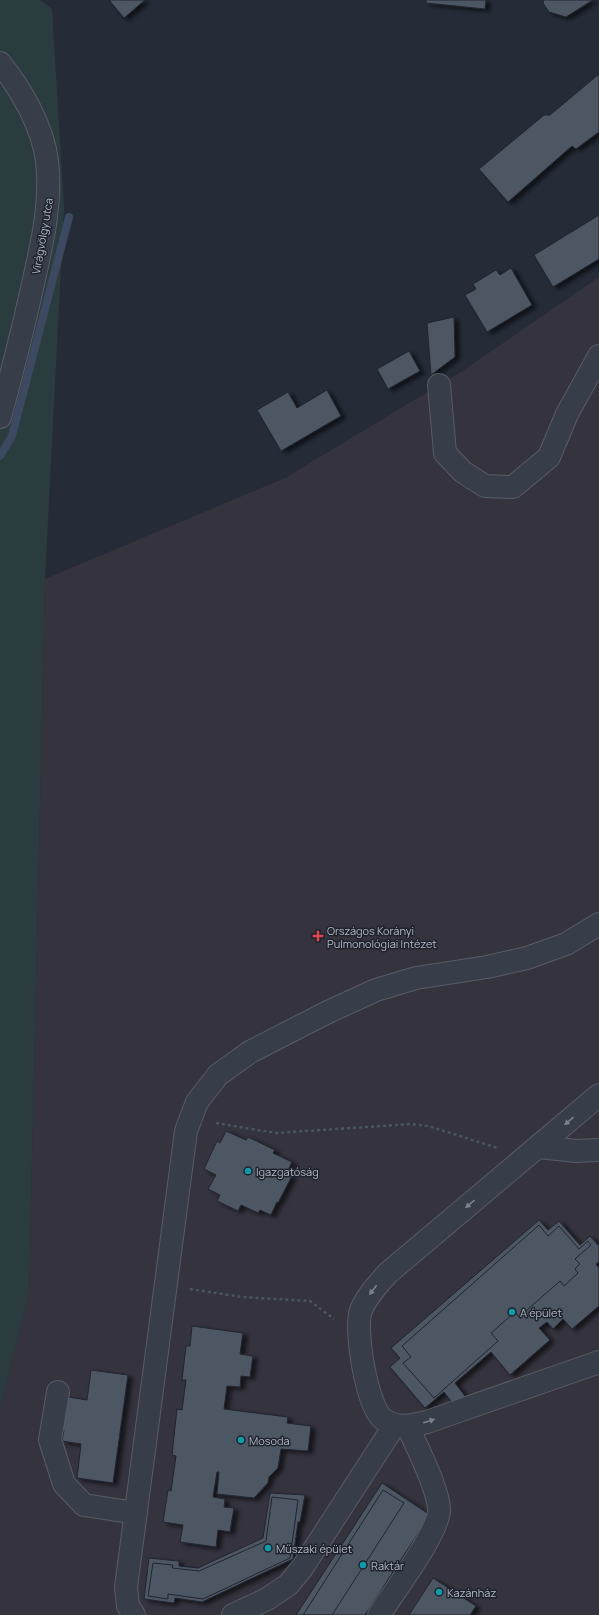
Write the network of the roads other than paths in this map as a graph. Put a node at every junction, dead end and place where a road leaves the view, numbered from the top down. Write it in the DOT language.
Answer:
graph roads {
  1 [pos="0,63"];
  2 [pos="599,356"];
  3 [pos="439,385"];
  4 [pos="0,417"];
  5 [pos="599,924"];
  6 [pos="599,1095"];
  7 [pos="599,1150"];
  8 [pos="533,1152"];
  9 [pos="599,1362"];
  10 [pos="58,1392"];
  11 [pos="401,1426"];
  12 [pos="136,1512"];
  13 [pos="134,1615"];
  14 [pos="233,1615"];
  15 [pos="379,1615"];
  1 -- 4 [label="street, Virágvölgy utca"];
  2 -- 3 [label="street"];
  5 -- 12 [label="street"];
  6 -- 8 [label="street, one-way"];
  7 -- 8 [label="street"];
  8 -- 11 [label="street, one-way"];
  11 -- 9 [label="street, one-way"];
  10 -- 12 [label="street"];
  11 -- 14 [label="street"];
  11 -- 15 [label="street"];
  12 -- 13 [label="street"];
}
